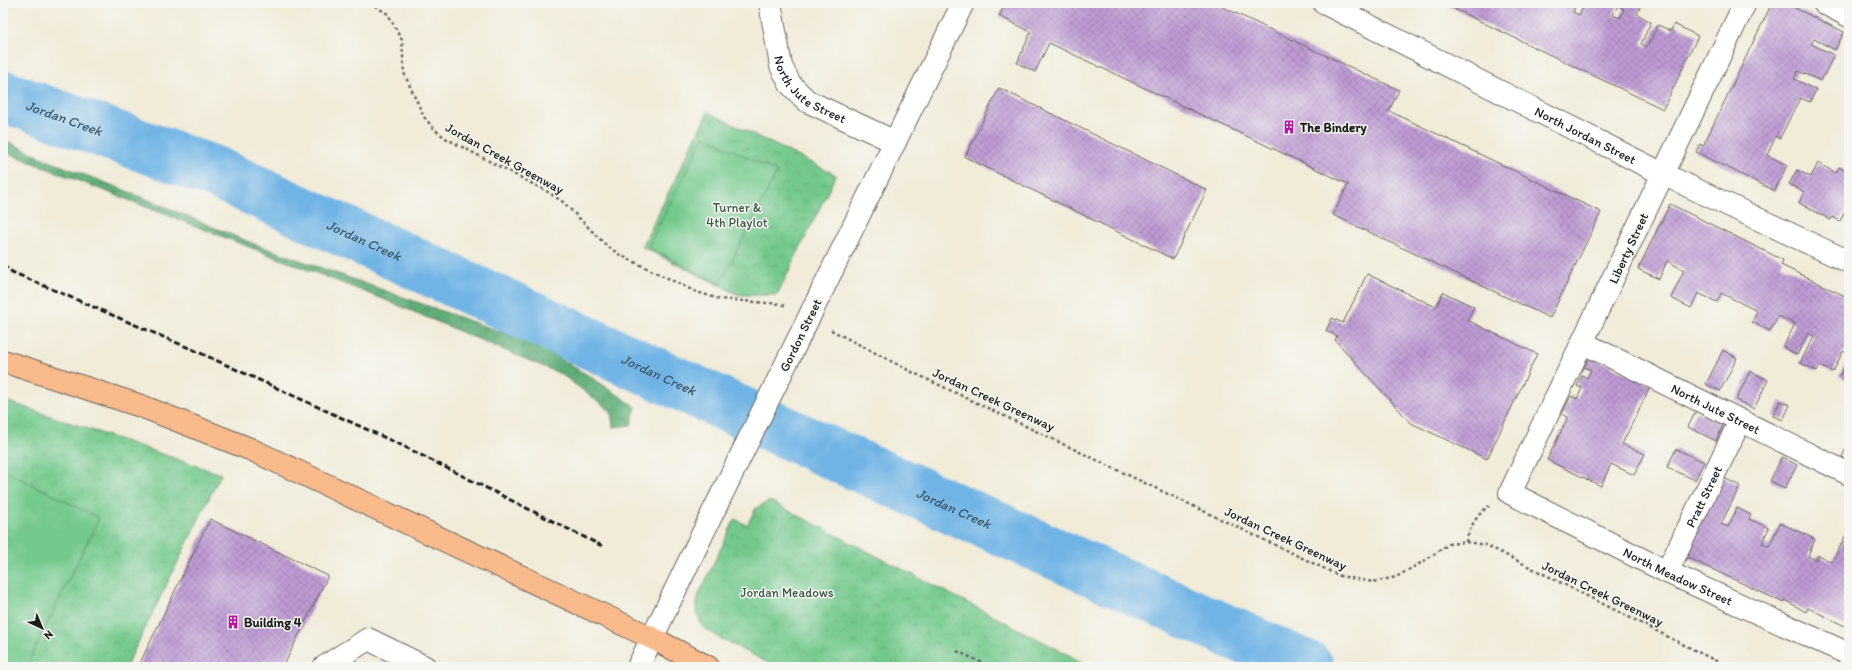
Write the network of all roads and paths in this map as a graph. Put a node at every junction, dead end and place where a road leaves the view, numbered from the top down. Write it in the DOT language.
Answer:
graph roads {
  1 [pos="370,3"];
  2 [pos="770,3"];
  3 [pos="963,3"];
  4 [pos="1324,3"];
  5 [pos="1745,3"];
  6 [pos="1824,3"];
  7 [pos="1849,16"];
  8 [pos="895,142"];
  9 [pos="1663,174"];
  10 [pos="1846,254"];
  11 [pos="781,304"];
  12 [pos="838,333"];
  13 [pos="1583,343"];
  14 [pos="3,361"];
  15 [pos="1740,422"];
  16 [pos="1849,474"];
  17 [pos="1510,493"];
  18 [pos="1466,542"];
  19 [pos="1667,572"];
  20 [pos="652,638"];
  21 [pos="957,651"];
  22 [pos="1849,654"];
  23 [pos="324,667"];
  24 [pos="425,667"];
  25 [pos="638,667"];
  26 [pos="708,667"];
  27 [pos="991,667"];
  28 [pos="1728,667"];
  1 -- 11 [label="path, Jordan Creek Greenway"];
  2 -- 8 [label="street, North Jute Street"];
  3 -- 8 [label="street, Gordon Street"];
  4 -- 9 [label="street, North Jordan Street"];
  5 -- 9 [label="street, Liberty Street"];
  6 -- 7 [label="street"];
  8 -- 20 [label="street, Gordon Street, bridge"];
  9 -- 10 [label="street, North Jordan Street"];
  9 -- 13 [label="street, Liberty Street"];
  12 -- 18 [label="path, Jordan Creek Greenway"];
  13 -- 15 [label="street, North Jute Street"];
  13 -- 17 [label="street, Liberty Street"];
  14 -- 20 [label="main road"];
  15 -- 16 [label="street, North Jute Street"];
  15 -- 19 [label="street, Pratt Street"];
  17 -- 18 [label="path"];
  17 -- 19 [label="street, North Meadow Street"];
  18 -- 28 [label="path, Jordan Creek Greenway"];
  19 -- 22 [label="street, North Meadow Street"];
  20 -- 25 [label="street, Gordon Street"];
  20 -- 26 [label="main road"];
  21 -- 27 [label="path"];
  23 -- 24 [label="street"];
}
